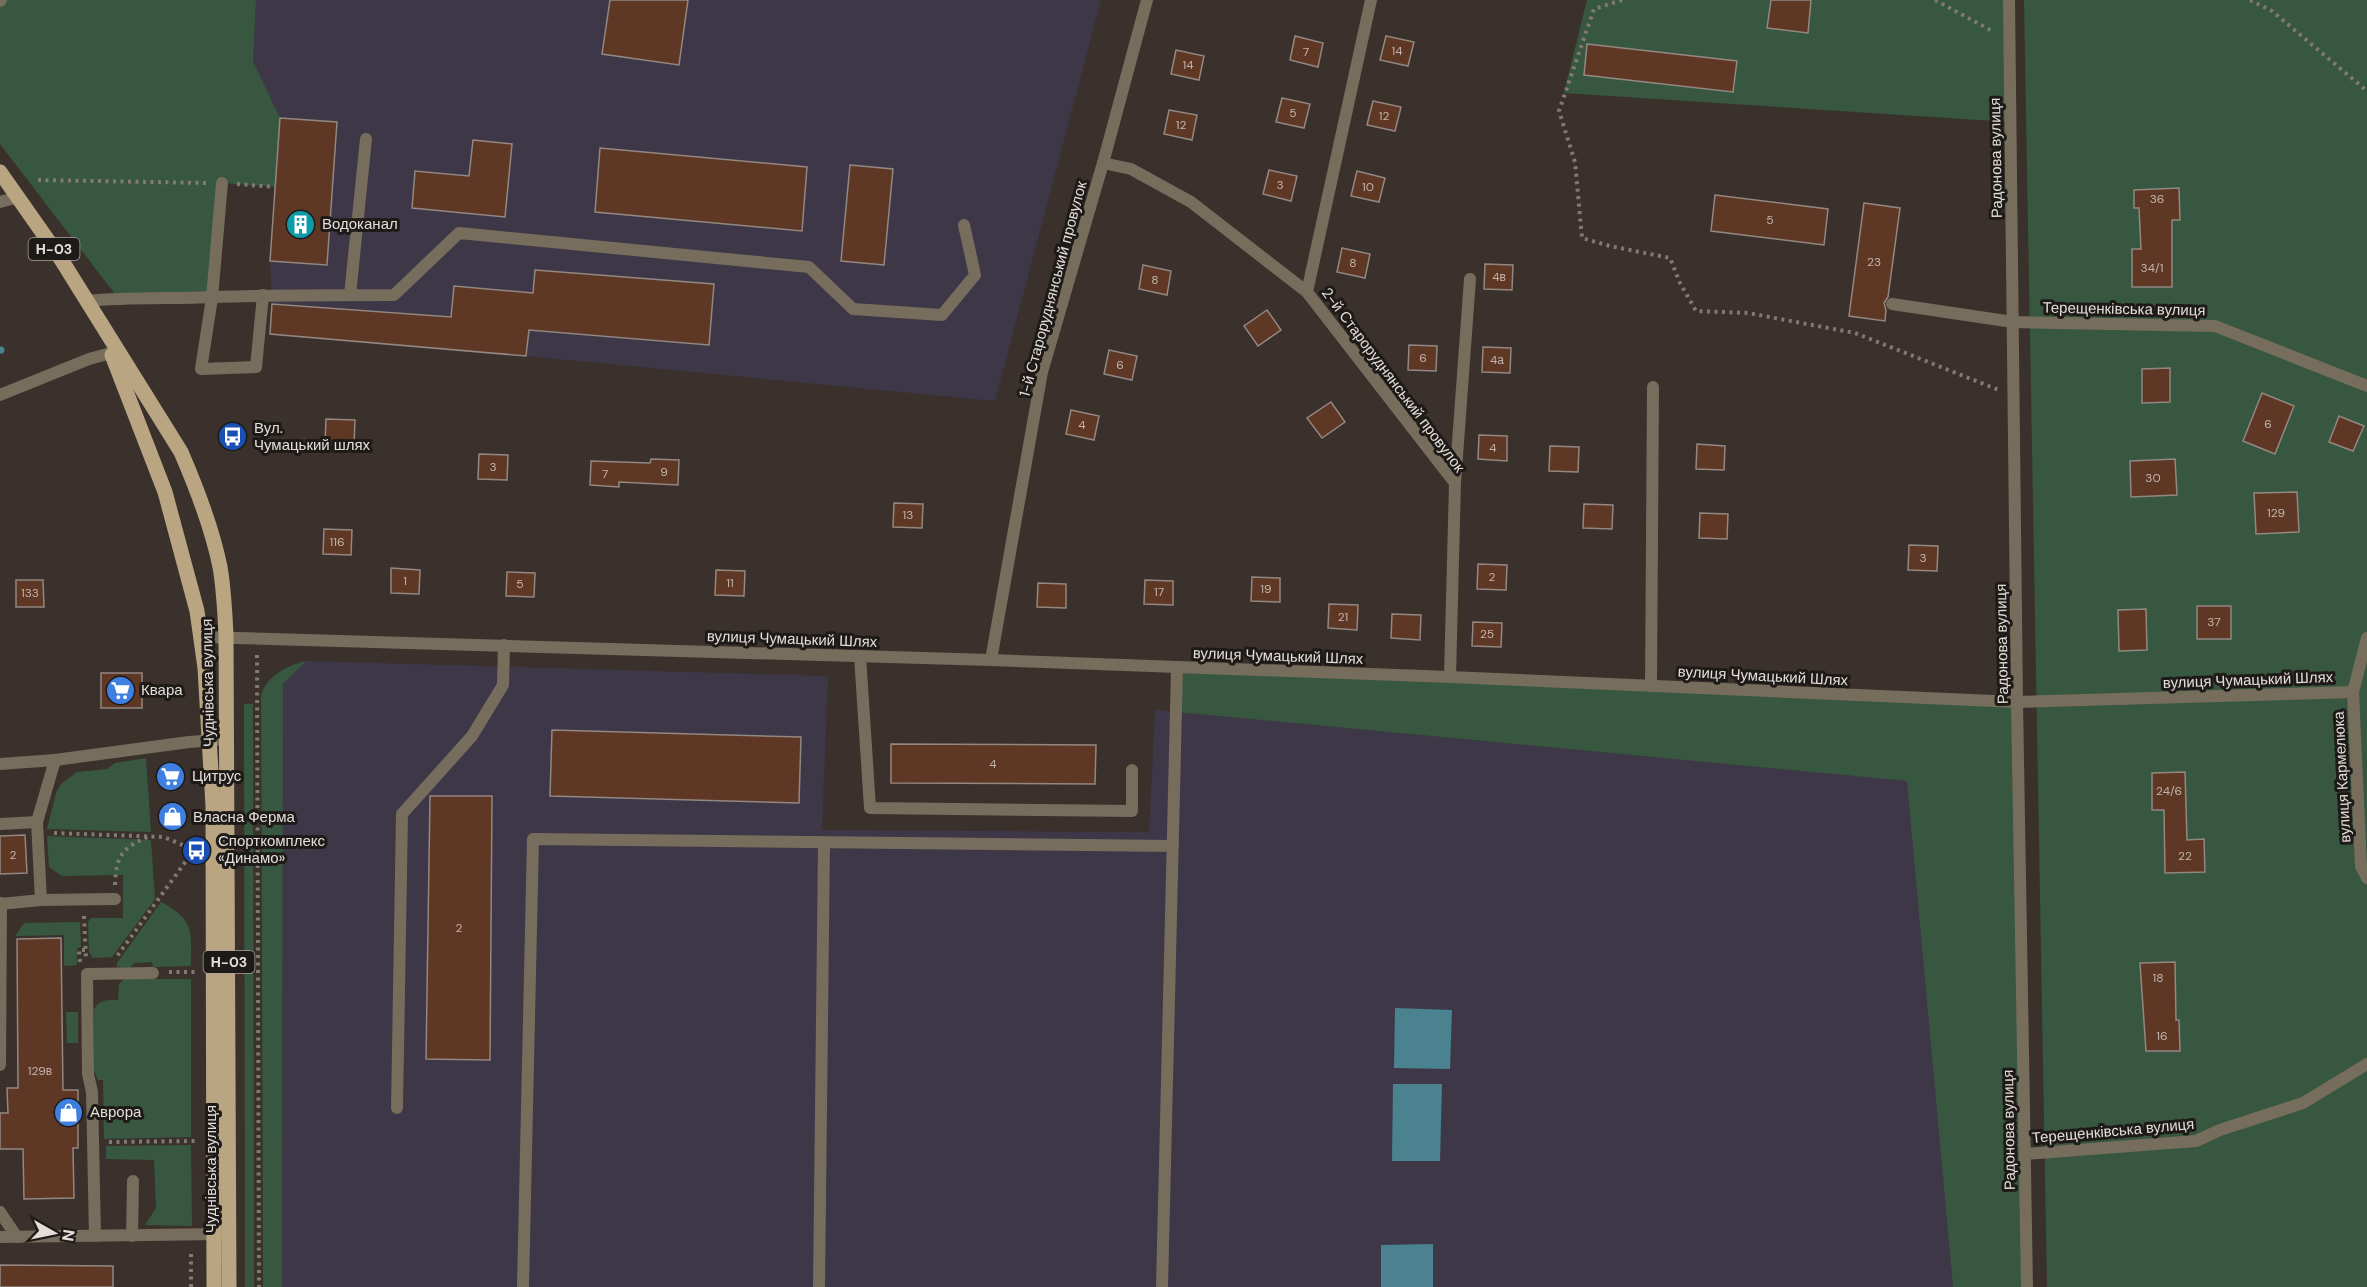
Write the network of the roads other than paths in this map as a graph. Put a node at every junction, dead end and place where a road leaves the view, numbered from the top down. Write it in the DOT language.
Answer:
graph roads {
  1 [pos="1147,0"];
  2 [pos="1371,0"];
  3 [pos="2009,0"];
  4 [pos="366,139"];
  5 [pos="1103,163"];
  6 [pos="0,172"];
  7 [pos="222,183"];
  8 [pos="19,197"];
  9 [pos="0,202"];
  10 [pos="964,225"];
  11 [pos="1470,279"];
  12 [pos="1307,292"];
  13 [pos="263,295"];
  14 [pos="350,295"];
  15 [pos="213,298"];
  16 [pos="88,301"];
  17 [pos="1892,304"];
  18 [pos="2013,322"];
  19 [pos="101,324"];
  20 [pos="111,353"];
  21 [pos="2367,386"];
  22 [pos="1653,387"];
  23 [pos="0,395"];
  24 [pos="1455,483"];
  25 [pos="226,636"];
  26 [pos="201,637"];
  27 [pos="2367,638"];
  28 [pos="504,645"];
  29 [pos="860,656"];
  30 [pos="991,660"];
  31 [pos="1177,668"];
  32 [pos="1450,677"];
  33 [pos="1651,686"];
  34 [pos="2354,692"];
  35 [pos="2017,702"];
  36 [pos="227,739"];
  37 [pos="209,740"];
  38 [pos="55,760"];
  39 [pos="0,764"];
  40 [pos="1132,770"];
  41 [pos="37,822"];
  42 [pos="0,824"];
  43 [pos="824,842"];
  44 [pos="1173,846"];
  45 [pos="2367,878"];
  46 [pos="115,899"];
  47 [pos="41,900"];
  48 [pos="0,903"];
  49 [pos="153,973"];
  50 [pos="2367,1064"];
  51 [pos="0,1065"];
  52 [pos="397,1108"];
  53 [pos="2025,1154"];
  54 [pos="132,1181"];
  55 [pos="0,1212"];
  56 [pos="222,1234"];
  57 [pos="95,1236"];
  58 [pos="132,1236"];
  59 [pos="0,1237"];
  60 [pos="17,1237"];
  61 [pos="214,1287"];
  62 [pos="229,1287"];
  63 [pos="523,1287"];
  64 [pos="819,1287"];
  65 [pos="1162,1287"];
  66 [pos="2027,1287"];
  1 -- 5 [label="street, 1-й Староруднянський провулок"];
  2 -- 12 [label="street, 2-й Староруднянський провулок"];
  3 -- 18 [label="street, Радонова вулиця"];
  4 -- 14 [label="street"];
  5 -- 12 [label="street"];
  5 -- 30 [label="street, 1-й Староруднянський провулок"];
  6 -- 8 [label="main road, Чуднівська вулиця / Н-03"];
  7 -- 15 [label="street"];
  8 -- 9 [label="street"];
  8 -- 16 [label="main road, Чуднівська вулиця / Н-03"];
  10 -- 14 [label="street"];
  11 -- 24 [label="street"];
  12 -- 24 [label="street, 2-й Староруднянський провулок"];
  13 -- 14 [label="street"];
  13 -- 15 [label="street"];
  13 -- 15 [label="street"];
  15 -- 16 [label="street"];
  16 -- 19 [label="main road, Чуднівська вулиця / Н-03"];
  17 -- 18 [label="street, Терещенківська вулиця"];
  18 -- 21 [label="street, Терещенківська вулиця"];
  18 -- 35 [label="street, Радонова вулиця"];
  19 -- 20 [label="main road, Чуднівська вулиця / Н-03"];
  19 -- 25 [label="main road, Чуднівська вулиця / Н-03"];
  20 -- 23 [label="street"];
  20 -- 26 [label="main road, Чуднівська вулиця / Н-03"];
  22 -- 33 [label="street"];
  24 -- 32 [label="street, 2-й Староруднянський провулок"];
  25 -- 26 [label="street, вулиця Чумацький Шлях"];
  25 -- 28 [label="street, вулиця Чумацький Шлях"];
  25 -- 36 [label="main road, Чуднівська вулиця / Н-03"];
  26 -- 37 [label="main road, Чуднівська вулиця / Н-03"];
  27 -- 34 [label="street, вулиця Кармелюка"];
  28 -- 29 [label="street, вулиця Чумацький Шлях"];
  28 -- 52 [label="street"];
  29 -- 30 [label="street, вулиця Чумацький Шлях"];
  29 -- 40 [label="street"];
  30 -- 31 [label="street, вулиця Чумацький Шлях"];
  31 -- 32 [label="street, вулиця Чумацький Шлях"];
  31 -- 44 [label="street"];
  32 -- 33 [label="street, вулиця Чумацький Шлях"];
  33 -- 35 [label="street, вулиця Чумацький Шлях"];
  34 -- 35 [label="street, вулиця Чумацький Шлях"];
  34 -- 45 [label="street, вулиця Кармелюка"];
  35 -- 53 [label="street, Радонова вулиця"];
  36 -- 37 [label="street"];
  36 -- 56 [label="main road, Чуднівська вулиця / Н-03"];
  37 -- 38 [label="street"];
  37 -- 56 [label="main road, Чуднівська вулиця / Н-03"];
  38 -- 39 [label="street"];
  38 -- 41 [label="street"];
  41 -- 42 [label="street"];
  41 -- 47 [label="street"];
  43 -- 44 [label="street"];
  43 -- 63 [label="street"];
  43 -- 64 [label="street"];
  44 -- 65 [label="street"];
  46 -- 47 [label="street"];
  47 -- 48 [label="street"];
  48 -- 51 [label="street"];
  49 -- 57 [label="street"];
  50 -- 53 [label="street, Терещенківська вулиця"];
  53 -- 66 [label="street, Радонова вулиця"];
  54 -- 58 [label="street"];
  55 -- 60 [label="street"];
  56 -- 58 [label="street"];
  56 -- 61 [label="main road, Чуднівська вулиця / Н-03"];
  56 -- 62 [label="main road, Чуднівська вулиця / Н-03"];
  57 -- 58 [label="street"];
  57 -- 60 [label="street"];
  59 -- 60 [label="street"];
}
